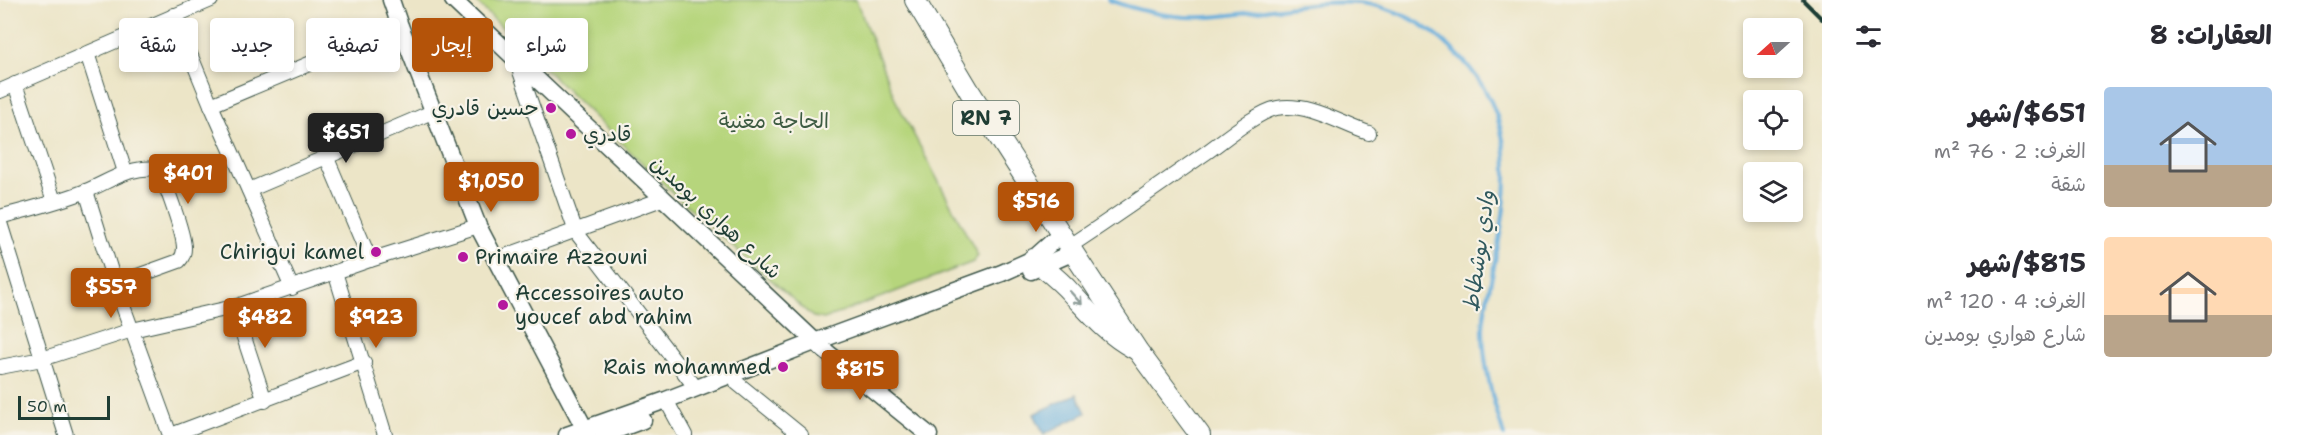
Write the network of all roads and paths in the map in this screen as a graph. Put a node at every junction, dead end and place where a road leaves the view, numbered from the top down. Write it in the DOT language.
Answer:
graph roads {
  1 [pos="211,0"];
  2 [pos="391,0"];
  3 [pos="453,0"];
  4 [pos="915,0"];
  5 [pos="193,4"];
  6 [pos="174,15"];
  7 [pos="397,18"];
  8 [pos="472,18"];
  9 [pos="400,26"];
  10 [pos="493,38"];
  11 [pos="505,49"];
  12 [pos="87,53"];
  13 [pos="412,58"];
  14 [pos="306,65"];
  15 [pos="417,72"];
  16 [pos="520,72"];
  17 [pos="530,72"];
  18 [pos="15,84"];
  19 [pos="0,91"];
  20 [pos="211,105"];
  21 [pos="432,112"];
  22 [pos="1369,133"];
  23 [pos="326,156"];
  24 [pos="125,172"];
  25 [pos="249,190"];
  26 [pos="86,191"];
  27 [pos="662,199"];
  28 [pos="54,201"];
  29 [pos="0,218"];
  30 [pos="0,224"];
  31 [pos="478,226"];
  32 [pos="576,232"];
  33 [pos="1068,244"];
  34 [pos="370,260"];
  35 [pos="494,260"];
  36 [pos="1037,262"];
  37 [pos="334,272"];
  38 [pos="115,284"];
  39 [pos="292,288"];
  40 [pos="234,307"];
  41 [pos="132,330"];
  42 [pos="820,345"];
  43 [pos="1138,351"];
  44 [pos="42,359"];
  45 [pos="364,362"];
  46 [pos="0,367"];
  47 [pos="737,383"];
  48 [pos="696,388"];
  49 [pos="265,400"];
  50 [pos="668,405"];
  51 [pos="586,432"];
  52 [pos="66,435"];
  53 [pos="170,435"];
  54 [pos="385,435"];
  55 [pos="567,435"];
  56 [pos="603,435"];
  57 [pos="684,435"];
  58 [pos="801,435"];
  59 [pos="929,435"];
  60 [pos="1200,435"];
  1 -- 5 [label="street"];
  2 -- 7 [label="street"];
  3 -- 8 [label="street, شارع هواري بومدين"];
  4 -- 33 [label="main road, RN 7"];
  5 -- 6 [label="street"];
  6 -- 12 [label="street"];
  6 -- 20 [label="street"];
  9 -- 13 [label="street"];
  10 -- 11 [label="street, شارع هواري بومدين"];
  12 -- 18 [label="street"];
  12 -- 24 [label="street"];
  14 -- 20 [label="street"];
  15 -- 21 [label="street"];
  16 -- 32 [label="street"];
  17 -- 27 [label="street, شارع هواري بومدين"];
  18 -- 19 [label="street"];
  18 -- 28 [label="street"];
  20 -- 25 [label="street"];
  21 -- 23 [label="street"];
  21 -- 31 [label="street"];
  22 -- 33 [label="street"];
  23 -- 25 [label="street"];
  23 -- 34 [label="street"];
  24 -- 26 [label="street"];
  24 -- 38 [label="street"];
  25 -- 39 [label="street"];
  26 -- 28 [label="street"];
  26 -- 38 [label="street"];
  27 -- 32 [label="street"];
  27 -- 42 [label="street, شارع هواري بومدين"];
  28 -- 29 [label="street"];
  30 -- 44 [label="street"];
  31 -- 34 [label="street"];
  31 -- 35 [label="street"];
  32 -- 35 [label="street"];
  32 -- 48 [label="street"];
  33 -- 36 [label="street"];
  33 -- 36 [label="street"];
  33 -- 43 [label="main road, RN 7"];
  34 -- 37 [label="street"];
  35 -- 51 [label="street"];
  36 -- 42 [label="street"];
  36 -- 43 [label="main road, one-way"];
  37 -- 39 [label="street"];
  37 -- 45 [label="street"];
  38 -- 41 [label="street"];
  39 -- 40 [label="street"];
  40 -- 41 [label="street"];
  40 -- 49 [label="street"];
  41 -- 44 [label="street"];
  41 -- 53 [label="street"];
  42 -- 47 [label="street"];
  42 -- 48 [label="street"];
  42 -- 59 [label="street, شارع هواري بومدين"];
  43 -- 60 [label="main road, RN 7"];
  44 -- 46 [label="street"];
  44 -- 52 [label="street"];
  45 -- 49 [label="street"];
  45 -- 54 [label="street"];
  47 -- 50 [label="street"];
  47 -- 58 [label="street"];
  48 -- 50 [label="street"];
  49 -- 53 [label="street"];
  50 -- 51 [label="street"];
  50 -- 56 [label="street"];
  50 -- 57 [label="street"];
  51 -- 55 [label="street"];
}
